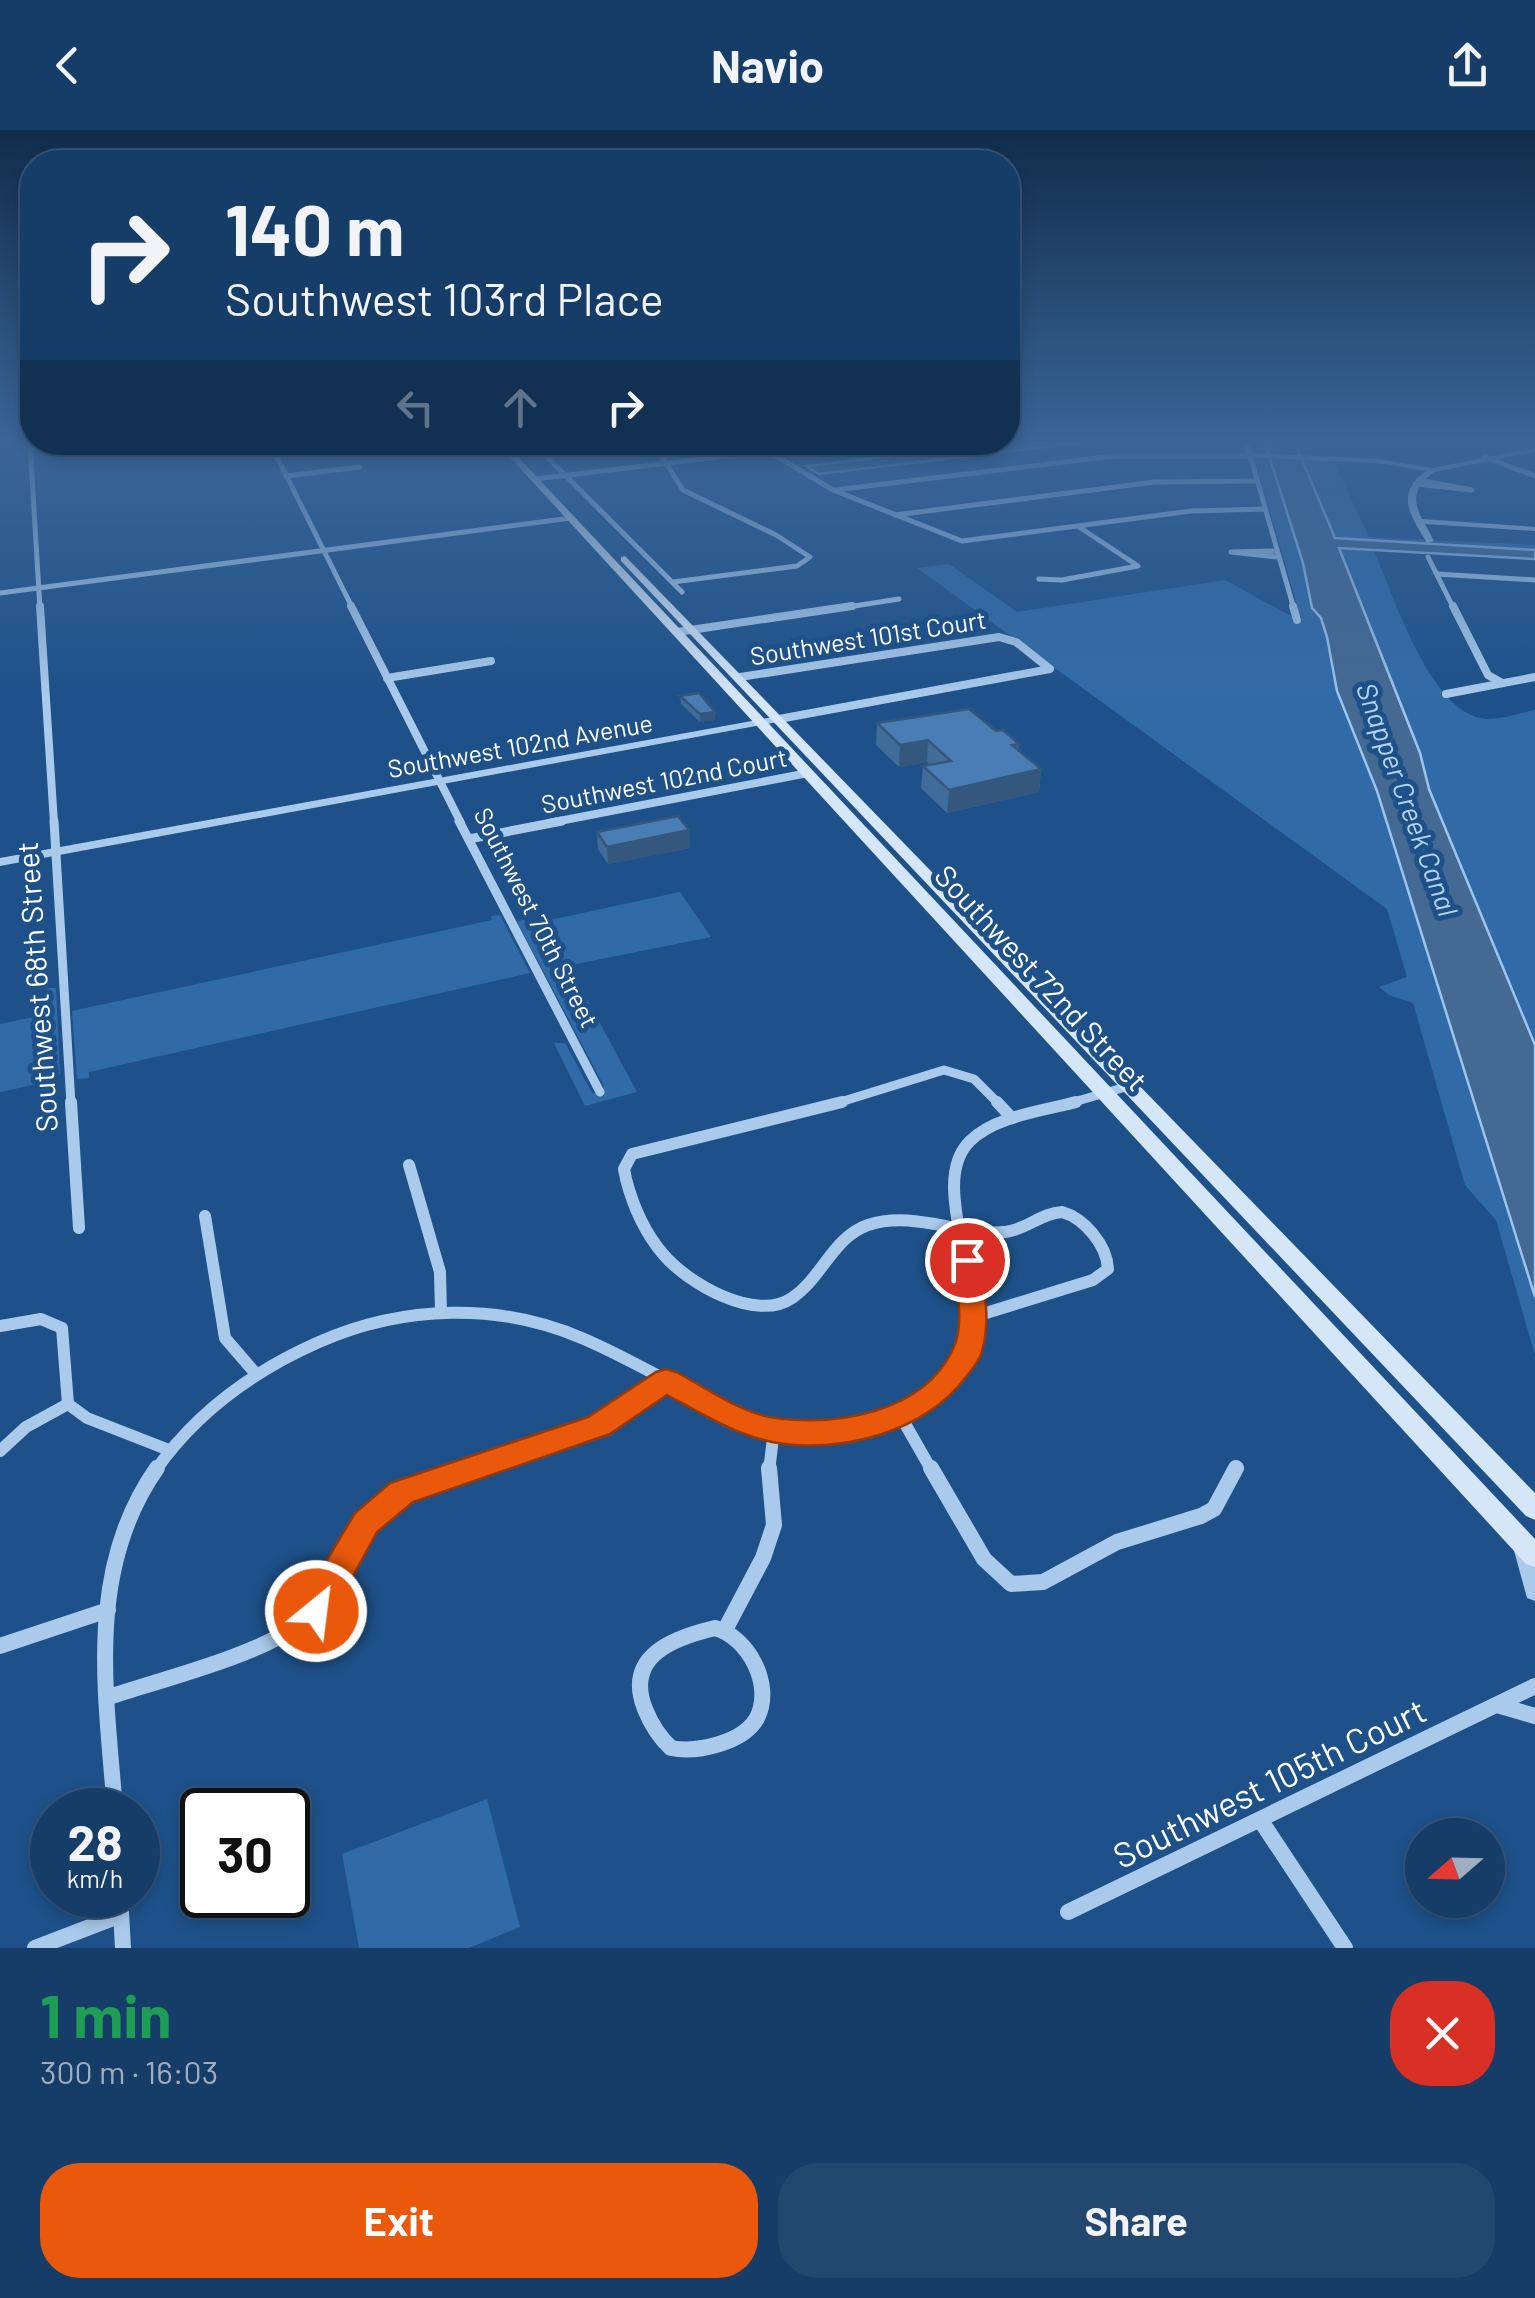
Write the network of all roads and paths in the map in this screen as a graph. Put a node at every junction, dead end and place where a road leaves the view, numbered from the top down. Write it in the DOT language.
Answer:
graph roads {
  1 [pos="36,528"];
  2 [pos="313,528"];
  3 [pos="498,528"];
  4 [pos="580,528"];
  5 [pos="596,528"];
  6 [pos="618,528"];
  7 [pos="759,528"];
  8 [pos="926,528"];
  9 [pos="1064,528"];
  10 [pos="1081,528"];
  11 [pos="1270,528"];
  12 [pos="1423,528"];
  13 [pos="1430,540"];
  14 [pos="325,551"];
  15 [pos="1277,554"];
  16 [pos="621,556"];
  17 [pos="1428,557"];
  18 [pos="608,558"];
  19 [pos="1436,574"];
  20 [pos="1038,580"];
  21 [pos="1535,580"];
  22 [pos="672,582"];
  23 [pos="651,585"];
  24 [pos="635,587"];
  25 [pos="40,588"];
  26 [pos="682,592"];
  27 [pos="0,593"];
  28 [pos="899,599"];
  29 [pos="1296,620"];
  30 [pos="694,630"];
  31 [pos="677,632"];
  32 [pos="1003,637"];
  33 [pos="491,661"];
  34 [pos="740,677"];
  35 [pos="1535,677"];
  36 [pos="387,678"];
  37 [pos="1502,683"];
  38 [pos="1446,694"];
  39 [pos="780,719"];
  40 [pos="761,722"];
  41 [pos="808,772"];
  42 [pos="439,782"];
  43 [pos="468,838"];
  44 [pos="56,852"];
  45 [pos="886,857"];
  46 [pos="0,862"];
  47 [pos="926,872"];
  48 [pos="1028,978"];
  49 [pos="1005,984"];
  50 [pos="1130,1086"];
  51 [pos="600,1092"];
  52 [pos="1104,1092"];
  53 [pos="1012,1118"];
  54 [pos="408,1165"];
  55 [pos="205,1216"];
  56 [pos="78,1228"];
  57 [pos="961,1232"];
  58 [pos="1303,1266"];
  59 [pos="1274,1275"];
  60 [pos="441,1314"];
  61 [pos="974,1318"];
  62 [pos="0,1326"];
  63 [pos="256,1374"];
  64 [pos="666,1380"];
  65 [pos="68,1404"];
  66 [pos="1445,1414"];
  67 [pos="900,1416"];
  68 [pos="1415,1426"];
  69 [pos="774,1430"];
  70 [pos="169,1450"];
  71 [pos="0,1451"];
  72 [pos="1237,1466"];
  73 [pos="1535,1509"];
  74 [pos="1529,1549"];
  75 [pos="1535,1591"];
  76 [pos="108,1610"];
  77 [pos="726,1628"];
  78 [pos="0,1646"];
  79 [pos="1535,1686"];
  80 [pos="108,1697"];
  81 [pos="1496,1705"];
  82 [pos="1535,1716"];
  83 [pos="114,1788"];
  84 [pos="1261,1820"];
  85 [pos="1068,1912"];
  86 [pos="112,1918"];
  87 [pos="120,1918"];
  88 [pos="36,1948"];
  89 [pos="123,1948"];
  90 [pos="1345,1948"];
  1 -- 25 [label="street, Southwest 68th Street"];
  2 -- 14 [label="street, Southwest 70th Street"];
  3 -- 14 [label="street"];
  4 -- 18 [label="main road, Southwest 72nd Street"];
  5 -- 16 [label="main road, Southwest 72nd Street"];
  6 -- 22 [label="street"];
  7 -- 22 [label="street"];
  8 -- 9 [label="street"];
  10 -- 20 [label="street"];
  11 -- 15 [label="street"];
  12 -- 13 [label="street"];
  14 -- 25 [label="street"];
  14 -- 36 [label="street, Southwest 70th Street"];
  15 -- 15 [label="street"];
  15 -- 29 [label="street"];
  16 -- 18 [label="main road"];
  16 -- 23 [label="main road, Southwest 72nd Street"];
  17 -- 19 [label="street"];
  18 -- 24 [label="main road, Southwest 72nd Street"];
  19 -- 21 [label="street"];
  19 -- 37 [label="street"];
  22 -- 26 [label="street"];
  23 -- 24 [label="main road"];
  23 -- 30 [label="main road, Southwest 72nd Street"];
  24 -- 31 [label="main road, Southwest 72nd Street"];
  25 -- 27 [label="street"];
  25 -- 44 [label="street, Southwest 68th Street"];
  28 -- 30 [label="street"];
  30 -- 31 [label="street"];
  30 -- 34 [label="main road, Southwest 72nd Street"];
  31 -- 40 [label="main road, Southwest 72nd Street"];
  32 -- 34 [label="street, Southwest 101st Court"];
  32 -- 39 [label="street, Southwest 102nd Avenue"];
  33 -- 36 [label="street"];
  34 -- 39 [label="main road, Southwest 72nd Street"];
  35 -- 37 [label="street"];
  36 -- 42 [label="street, Southwest 70th Street"];
  37 -- 38 [label="street"];
  39 -- 40 [label="street, Southwest 102nd Avenue"];
  39 -- 47 [label="main road, Southwest 72nd Street"];
  40 -- 41 [label="main road, Southwest 72nd Street"];
  40 -- 42 [label="street, Southwest 102nd Avenue"];
  41 -- 43 [label="street, Southwest 102nd Court"];
  41 -- 45 [label="main road, Southwest 72nd Street"];
  42 -- 43 [label="street, Southwest 70th Street"];
  42 -- 44 [label="street, Southwest 102nd Avenue"];
  43 -- 51 [label="street, Southwest 70th Street"];
  44 -- 46 [label="street, Southwest 102nd Avenue"];
  44 -- 56 [label="street, Southwest 68th Street"];
  45 -- 47 [label="main road"];
  45 -- 49 [label="main road, Southwest 72nd Street"];
  47 -- 48 [label="main road, Southwest 72nd Street"];
  48 -- 49 [label="main road"];
  48 -- 50 [label="main road, Southwest 72nd Street"];
  49 -- 52 [label="main road, Southwest 72nd Street"];
  50 -- 52 [label="street"];
  50 -- 58 [label="main road, Southwest 72nd Street"];
  52 -- 53 [label="street"];
  52 -- 59 [label="main road, Southwest 72nd Street"];
  53 -- 57 [label="street"];
  53 -- 57 [label="street"];
  54 -- 60 [label="street"];
  55 -- 63 [label="street"];
  57 -- 61 [label="street"];
  57 -- 61 [label="street"];
  58 -- 59 [label="main road"];
  58 -- 66 [label="main road, Southwest 72nd Street"];
  59 -- 68 [label="main road, Southwest 72nd Street"];
  60 -- 63 [label="street"];
  60 -- 64 [label="street"];
  61 -- 67 [label="street"];
  62 -- 65 [label="street"];
  63 -- 70 [label="street"];
  64 -- 69 [label="street"];
  64 -- 80 [label="street"];
  65 -- 70 [label="street"];
  65 -- 71 [label="street"];
  66 -- 68 [label="main road"];
  66 -- 73 [label="main road, Southwest 72nd Street"];
  67 -- 69 [label="street"];
  67 -- 72 [label="street"];
  68 -- 74 [label="main road, Southwest 72nd Street"];
  69 -- 77 [label="street"];
  70 -- 76 [label="street"];
  74 -- 75 [label="street"];
  76 -- 78 [label="street"];
  76 -- 80 [label="street"];
  77 -- 77 [label="street"];
  79 -- 81 [label="street, Southwest 105th Court"];
  80 -- 83 [label="street"];
  81 -- 82 [label="street"];
  81 -- 84 [label="street, Southwest 105th Court"];
  84 -- 85 [label="street, Southwest 105th Court"];
  84 -- 90 [label="street"];
  86 -- 88 [label="street"];
  87 -- 89 [label="street"];
}
